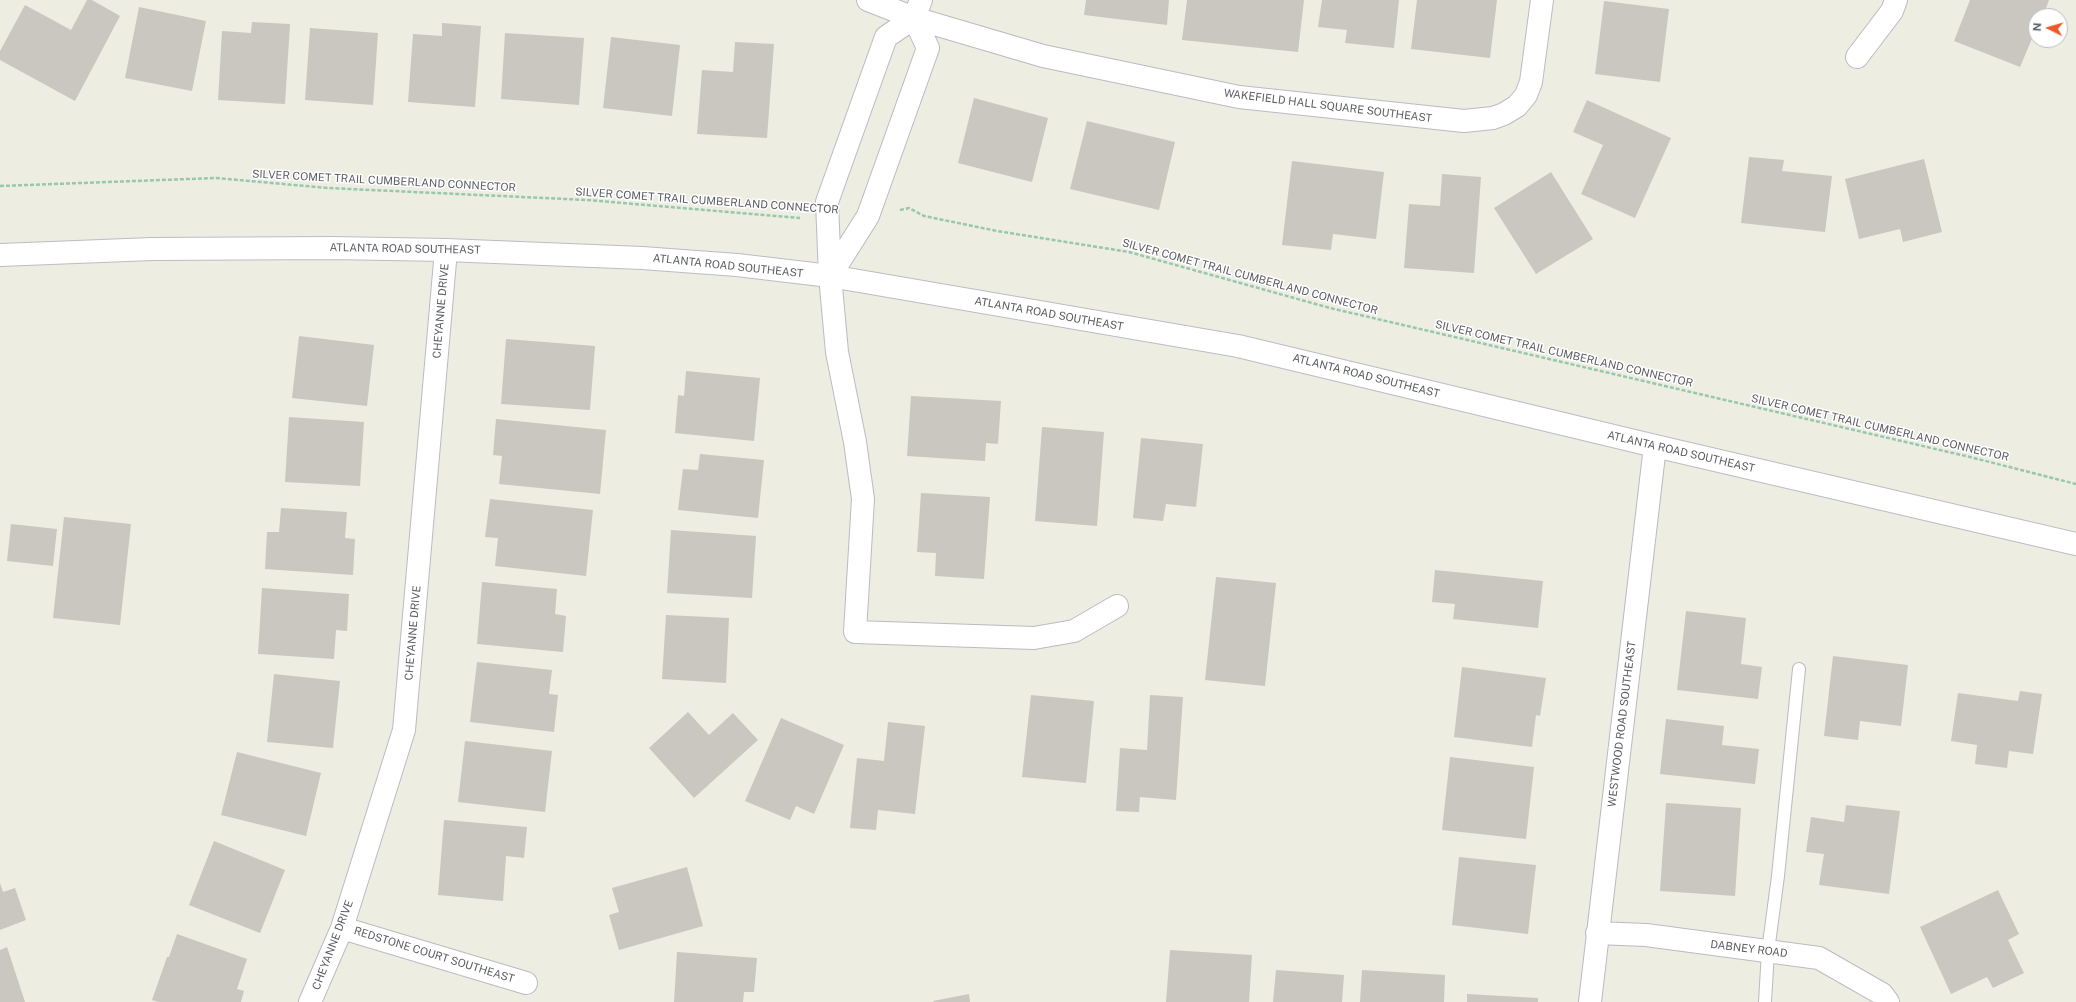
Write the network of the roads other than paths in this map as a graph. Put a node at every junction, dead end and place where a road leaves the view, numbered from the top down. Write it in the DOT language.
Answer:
graph roads {
  1 [pos="868,0"];
  2 [pos="1542,0"];
  3 [pos="1896,0"];
  4 [pos="917,9"];
  5 [pos="1857,57"];
  6 [pos="446,250"];
  7 [pos="0,255"];
  8 [pos="830,276"];
  9 [pos="1655,446"];
  10 [pos="2076,544"];
  11 [pos="1117,606"];
  12 [pos="1798,669"];
  13 [pos="342,928"];
  14 [pos="1597,933"];
  15 [pos="1768,951"];
  16 [pos="526,982"];
  17 [pos="310,1002"];
  18 [pos="1590,1002"];
  19 [pos="1765,1002"];
  20 [pos="1888,1002"];
  1 -- 4 [label="street, WAKEFIELD HALL SQUARE SOUTHEAST"];
  2 -- 4 [label="street, WAKEFIELD HALL SQUARE SOUTHEAST"];
  3 -- 5 [label="street"];
  4 -- 8 [label="street"];
  4 -- 8 [label="street"];
  6 -- 7 [label="street, ATLANTA ROAD SOUTHEAST"];
  6 -- 8 [label="street, ATLANTA ROAD SOUTHEAST"];
  6 -- 13 [label="street, CHEYANNE DRIVE"];
  8 -- 9 [label="street, ATLANTA ROAD SOUTHEAST"];
  8 -- 11 [label="street"];
  9 -- 10 [label="street, ATLANTA ROAD SOUTHEAST"];
  9 -- 14 [label="street, WESTWOOD ROAD SOUTHEAST"];
  12 -- 15 [label="lane"];
  13 -- 16 [label="street, REDSTONE COURT SOUTHEAST"];
  13 -- 17 [label="street, CHEYANNE DRIVE"];
  14 -- 15 [label="street, DABNEY ROAD"];
  14 -- 18 [label="street, WESTWOOD ROAD SOUTHEAST"];
  15 -- 19 [label="lane"];
  15 -- 20 [label="street, DABNEY ROAD"];
}
